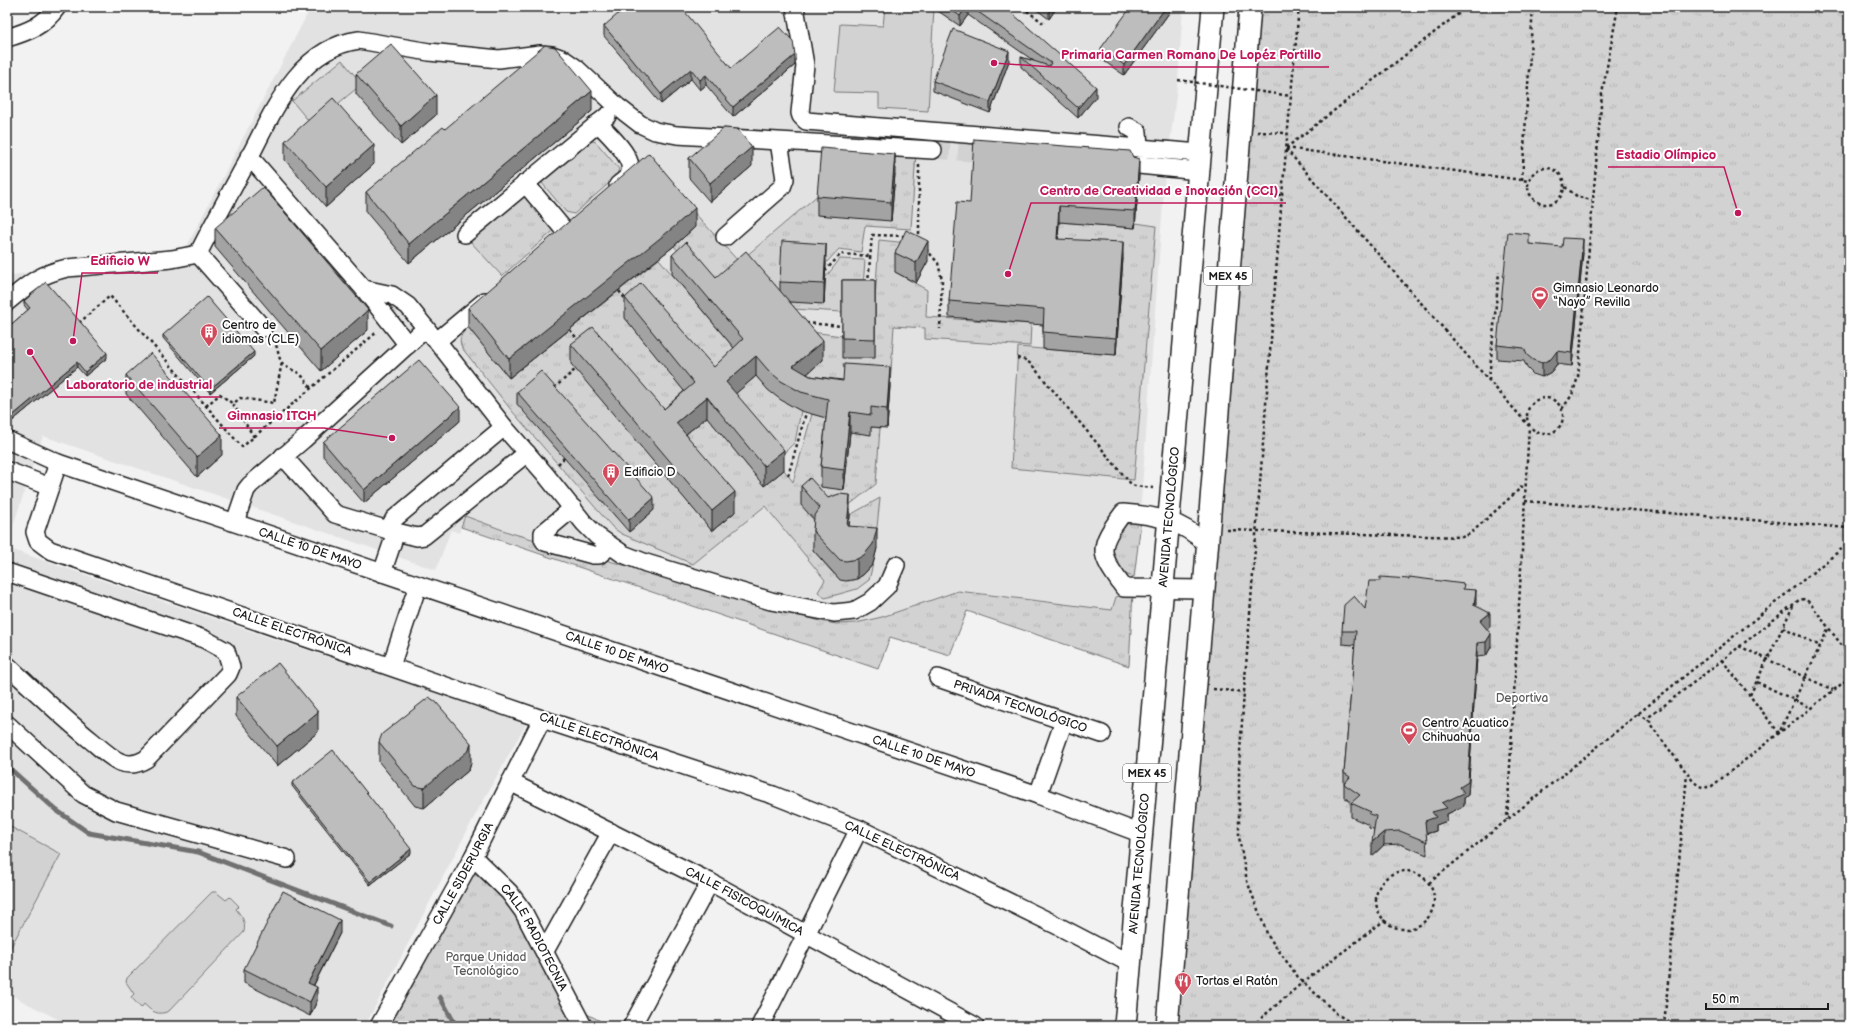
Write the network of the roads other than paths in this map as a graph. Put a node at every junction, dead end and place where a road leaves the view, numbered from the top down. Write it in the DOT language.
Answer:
graph roads {
  1 [pos="57,7"];
  2 [pos="795,7"];
  3 [pos="1213,7"];
  4 [pos="1250,7"];
  5 [pos="7,38"];
  6 [pos="618,107"];
  7 [pos="598,123"];
  8 [pos="1129,127"];
  9 [pos="779,142"];
  10 [pos="926,150"];
  11 [pos="249,156"];
  12 [pos="1139,156"];
  13 [pos="1200,162"];
  14 [pos="525,183"];
  15 [pos="606,196"];
  16 [pos="565,231"];
  17 [pos="465,234"];
  18 [pos="725,237"];
  19 [pos="198,254"];
  20 [pos="364,288"];
  21 [pos="494,293"];
  22 [pos="7,302"];
  23 [pos="263,328"];
  24 [pos="426,328"];
  25 [pos="437,342"];
  26 [pos="408,345"];
  27 [pos="504,427"];
  28 [pos="7,440"];
  29 [pos="527,453"];
  30 [pos="283,456"];
  31 [pos="58,463"];
  32 [pos="8,471"];
  33 [pos="50,487"];
  34 [pos="573,508"];
  35 [pos="1168,521"];
  36 [pos="235,522"];
  37 [pos="392,531"];
  38 [pos="1208,537"];
  39 [pos="610,546"];
  40 [pos="896,565"];
  41 [pos="7,572"];
  42 [pos="382,573"];
  43 [pos="418,585"];
  44 [pos="1163,588"];
  45 [pos="1204,589"];
  46 [pos="7,665"];
  47 [pos="391,666"];
  48 [pos="938,678"];
  49 [pos="542,719"];
  50 [pos="1064,721"];
  51 [pos="7,724"];
  52 [pos="1102,734"];
  53 [pos="510,782"];
  54 [pos="1038,795"];
  55 [pos="859,829"];
  56 [pos="610,832"];
  57 [pos="1142,834"];
  58 [pos="473,857"];
  59 [pos="287,859"];
  60 [pos="710,882"];
  61 [pos="807,935"];
  62 [pos="545,951"];
  63 [pos="1131,964"];
  64 [pos="380,1026"];
  65 [pos="583,1026"];
  66 [pos="632,1026"];
  67 [pos="760,1026"];
  68 [pos="976,1026"];
  69 [pos="1126,1026"];
  70 [pos="1167,1026"];
  1 -- 5 [label="street"];
  2 -- 12 [label="street"];
  3 -- 13 [label="main road, AVENIDA TECNOLÓGICO / MEX 45"];
  4 -- 38 [label="main road, MEX 45"];
  6 -- 7 [label="street"];
  6 -- 9 [label="street"];
  6 -- 11 [label="street"];
  7 -- 14 [label="street"];
  7 -- 15 [label="street"];
  8 -- 12 [label="street"];
  9 -- 10 [label="street"];
  9 -- 18 [label="street"];
  11 -- 19 [label="street"];
  11 -- 20 [label="street"];
  12 -- 13 [label="street"];
  13 -- 35 [label="main road, AVENIDA TECNOLÓGICO / MEX 45"];
  14 -- 16 [label="street"];
  14 -- 17 [label="street"];
  19 -- 22 [label="street"];
  19 -- 23 [label="street"];
  20 -- 24 [label="street"];
  20 -- 26 [label="street"];
  21 -- 25 [label="street"];
  24 -- 25 [label="street"];
  24 -- 26 [label="street"];
  25 -- 27 [label="street"];
  26 -- 30 [label="street"];
  27 -- 29 [label="street"];
  27 -- 37 [label="street"];
  28 -- 31 [label="street, CALLE 10 DE MAYO"];
  29 -- 34 [label="street"];
  29 -- 37 [label="street"];
  30 -- 36 [label="street"];
  30 -- 37 [label="street"];
  31 -- 33 [label="street"];
  31 -- 36 [label="street, CALLE 10 DE MAYO"];
  32 -- 33 [label="street"];
  33 -- 47 [label="street, CALLE ELECTRÓNICA"];
  34 -- 39 [label="street"];
  34 -- 39 [label="street"];
  35 -- 38 [label="street"];
  35 -- 44 [label="main road, AVENIDA TECNOLÓGICO / MEX 45"];
  35 -- 44 [label="street"];
  36 -- 42 [label="street, CALLE 10 DE MAYO"];
  37 -- 42 [label="street"];
  38 -- 45 [label="main road, MEX 45"];
  39 -- 40 [label="street"];
  41 -- 46 [label="street"];
  42 -- 43 [label="street, CALLE 10 DE MAYO"];
  43 -- 47 [label="street"];
  43 -- 54 [label="street, CALLE 10 DE MAYO"];
  44 -- 45 [label="street"];
  44 -- 57 [label="main road, AVENIDA TECNOLÓGICO / MEX 45"];
  45 -- 70 [label="main road, MEX 45"];
  47 -- 49 [label="street, CALLE ELECTRÓNICA"];
  48 -- 50 [label="street, PRIVADA TECNOLÓGICO"];
  49 -- 53 [label="street, CALLE SIDERURGIA"];
  49 -- 55 [label="street, CALLE ELECTRÓNICA"];
  50 -- 52 [label="street, PRIVADA TECNOLÓGICO"];
  50 -- 54 [label="street"];
  51 -- 59 [label="street"];
  53 -- 56 [label="street, CALLE FISICOQUÍMICA"];
  53 -- 58 [label="street, CALLE SIDERURGIA"];
  54 -- 57 [label="street, CALLE 10 DE MAYO"];
  55 -- 61 [label="street"];
  55 -- 63 [label="street, CALLE ELECTRÓNICA"];
  56 -- 60 [label="street, CALLE FISICOQUÍMICA"];
  56 -- 62 [label="street"];
  57 -- 63 [label="main road, AVENIDA TECNOLÓGICO / MEX 45"];
  58 -- 62 [label="street, CALLE RADIOTECNIA"];
  58 -- 64 [label="street, CALLE SIDERURGIA"];
  60 -- 61 [label="street, CALLE FISICOQUÍMICA"];
  60 -- 66 [label="street"];
  61 -- 67 [label="street"];
  61 -- 68 [label="street, CALLE FISICOQUÍMICA"];
  62 -- 65 [label="street, CALLE RADIOTECNIA"];
  63 -- 69 [label="main road, AVENIDA TECNOLÓGICO / MEX 45"];
}
